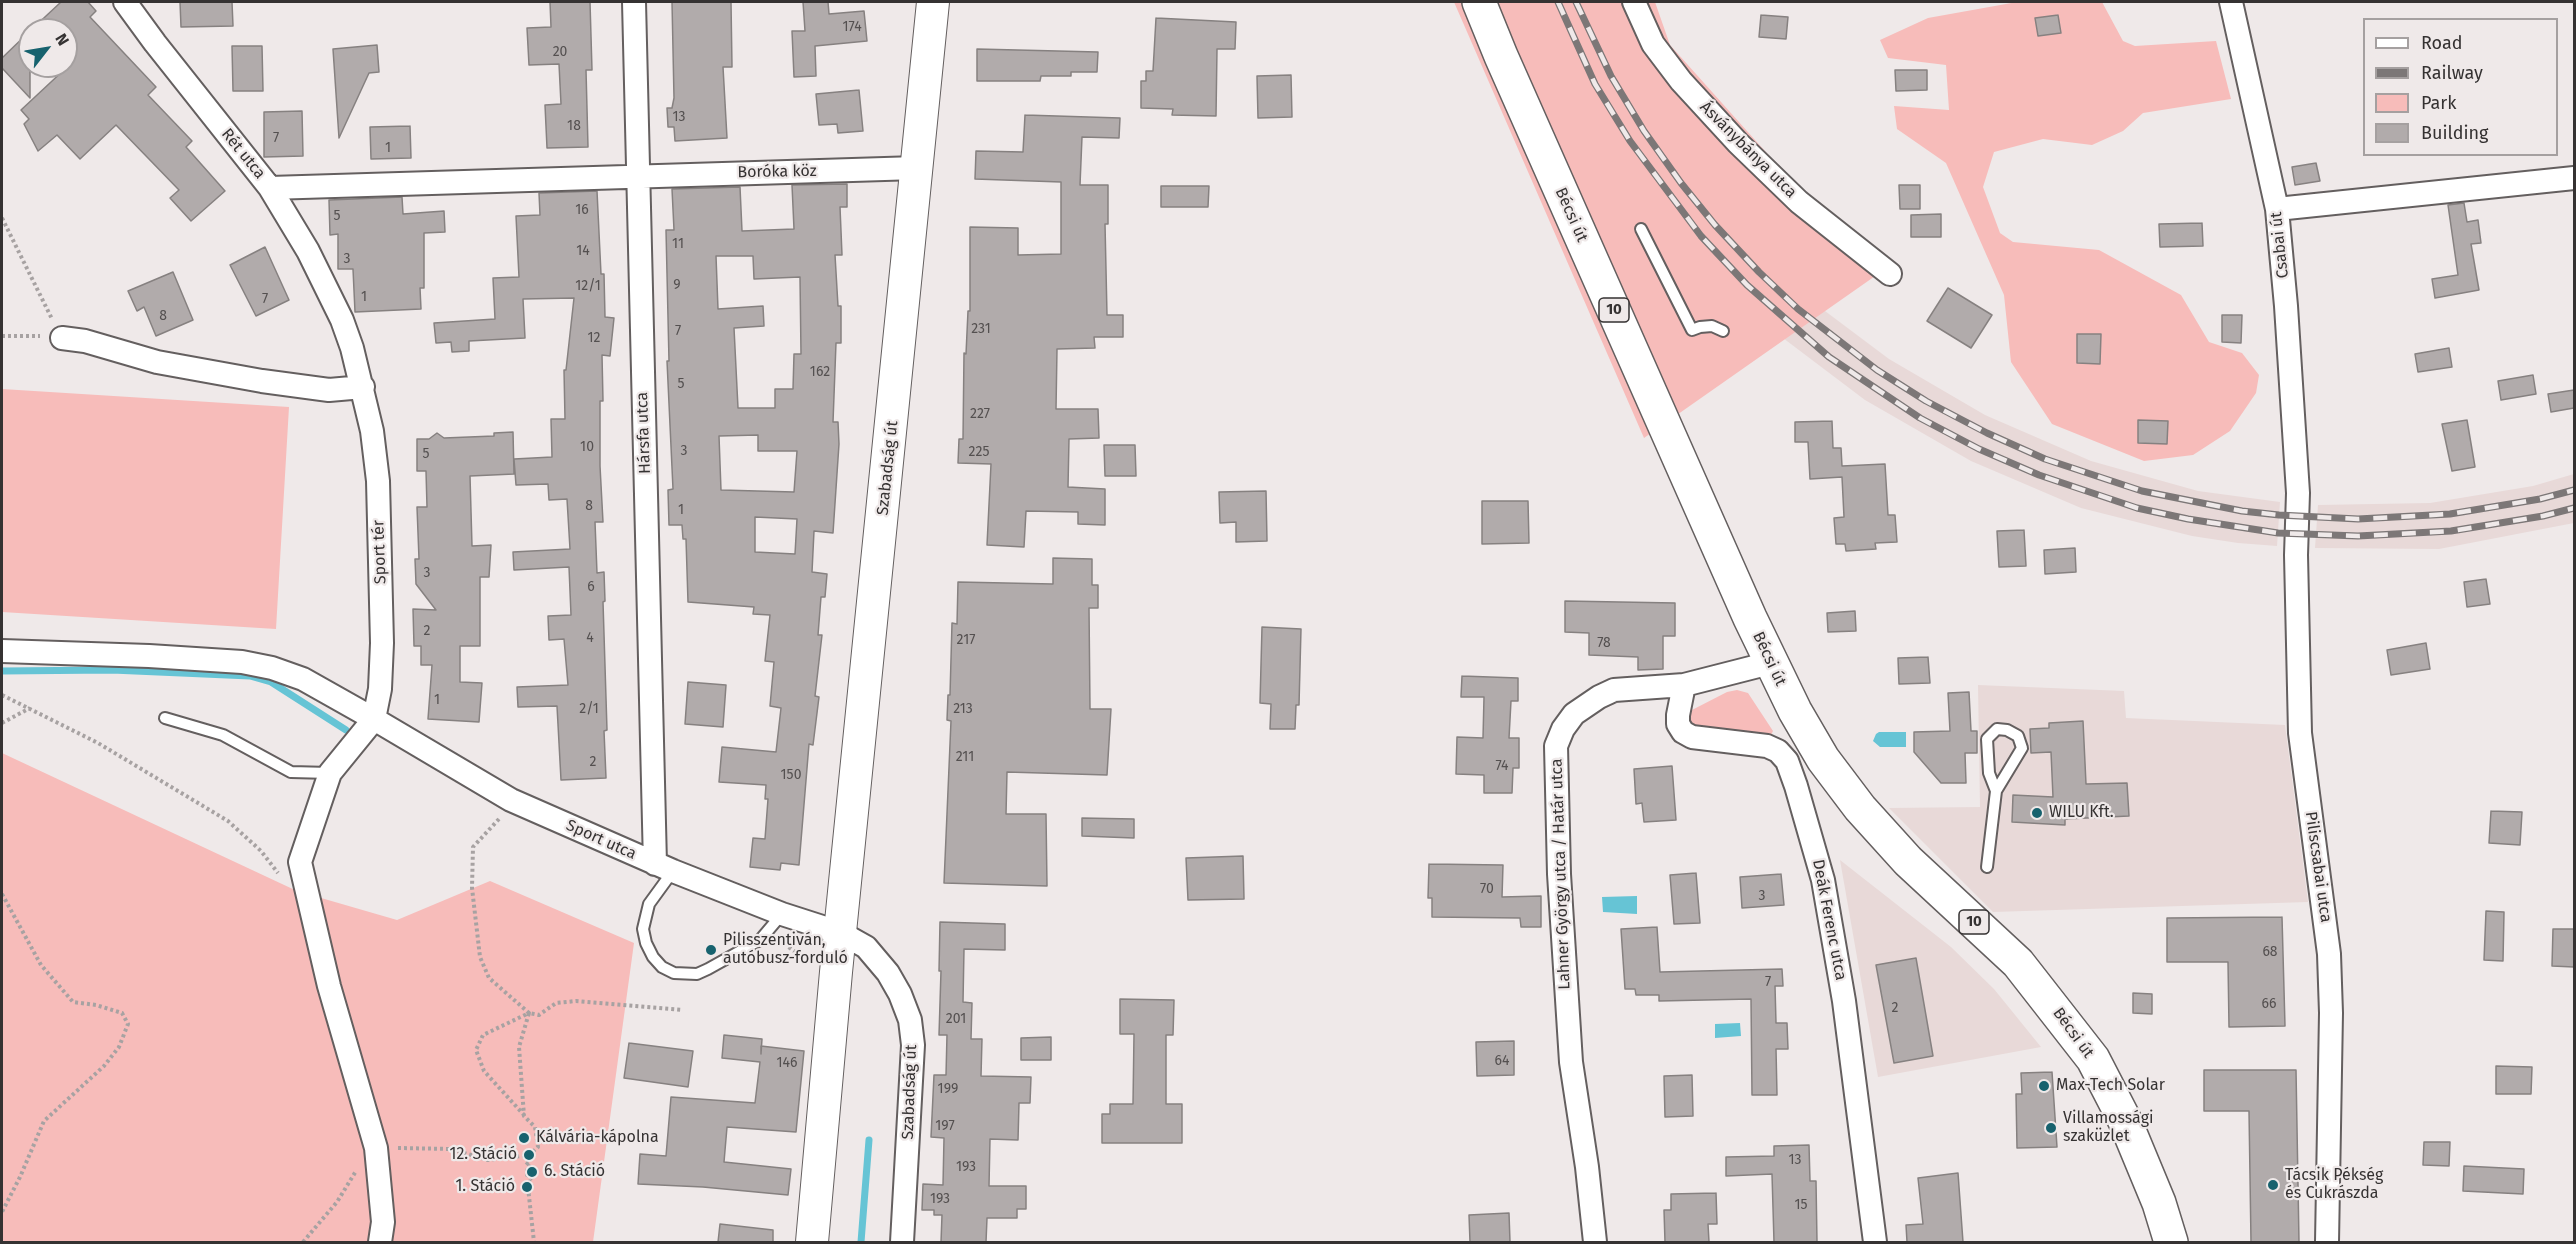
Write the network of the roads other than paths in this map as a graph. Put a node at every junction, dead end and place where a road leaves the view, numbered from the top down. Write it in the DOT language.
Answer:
graph roads {
  1 [pos="125,2"];
  2 [pos="633,2"];
  3 [pos="933,2"];
  4 [pos="1479,2"];
  5 [pos="1634,2"];
  6 [pos="2231,2"];
  7 [pos="917,168"];
  8 [pos="637,176"];
  9 [pos="2574,178"];
  10 [pos="270,188"];
  11 [pos="2277,209"];
  12 [pos="1641,229"];
  13 [pos="1890,274"];
  14 [pos="342,320"];
  15 [pos="1722,331"];
  16 [pos="62,338"];
  17 [pos="363,387"];
  18 [pos="2298,493"];
  19 [pos="2,651"];
  20 [pos="1770,663"];
  21 [pos="1684,685"];
  22 [pos="165,718"];
  23 [pos="374,719"];
  24 [pos="330,773"];
  25 [pos="1996,791"];
  26 [pos="664,867"];
  27 [pos="1987,867"];
  28 [pos="775,923"];
  29 [pos="841,933"];
  30 [pos="380,1242"];
  31 [pos="812,1242"];
  32 [pos="902,1242"];
  33 [pos="1595,1242"];
  34 [pos="1875,1242"];
  35 [pos="2172,1242"];
  36 [pos="2327,1242"];
  1 -- 10 [label="street, Rét utca"];
  2 -- 8 [label="street, Hársfa utca"];
  3 -- 7 [label="main road, Szabadság út"];
  4 -- 20 [label="main road, Bécsi út / 10"];
  5 -- 13 [label="street, Ásványbánya utca"];
  6 -- 11 [label="street, Csabai út"];
  7 -- 8 [label="street, Boróka köz"];
  7 -- 29 [label="main road, Szabadság út"];
  8 -- 10 [label="street, Boróka köz"];
  8 -- 26 [label="street, Hársfa utca"];
  9 -- 11 [label="street"];
  10 -- 14 [label="street, Rét utca"];
  11 -- 18 [label="street, Csabai út"];
  12 -- 15 [label="lane"];
  14 -- 17 [label="street, Sport tér"];
  16 -- 17 [label="street"];
  17 -- 23 [label="street, Sport tér"];
  18 -- 36 [label="street, Piliscsabai utca"];
  19 -- 23 [label="street, Sport utca"];
  20 -- 21 [label="street, Lahner György utca / Határ utca"];
  20 -- 35 [label="main road, Bécsi út / 10"];
  21 -- 33 [label="street, Lahner György utca / Határ utca"];
  21 -- 34 [label="street, Deák Ferenc utca"];
  22 -- 24 [label="lane"];
  23 -- 24 [label="street"];
  23 -- 26 [label="street, Sport utca"];
  24 -- 30 [label="street"];
  25 -- 25 [label="lane"];
  25 -- 27 [label="lane"];
  26 -- 28 [label="street, Sport utca"];
  26 -- 28 [label="lane"];
  28 -- 29 [label="street, Sport utca"];
  29 -- 31 [label="main road, Szabadság út"];
  29 -- 32 [label="street, Szabadság út"];
}
